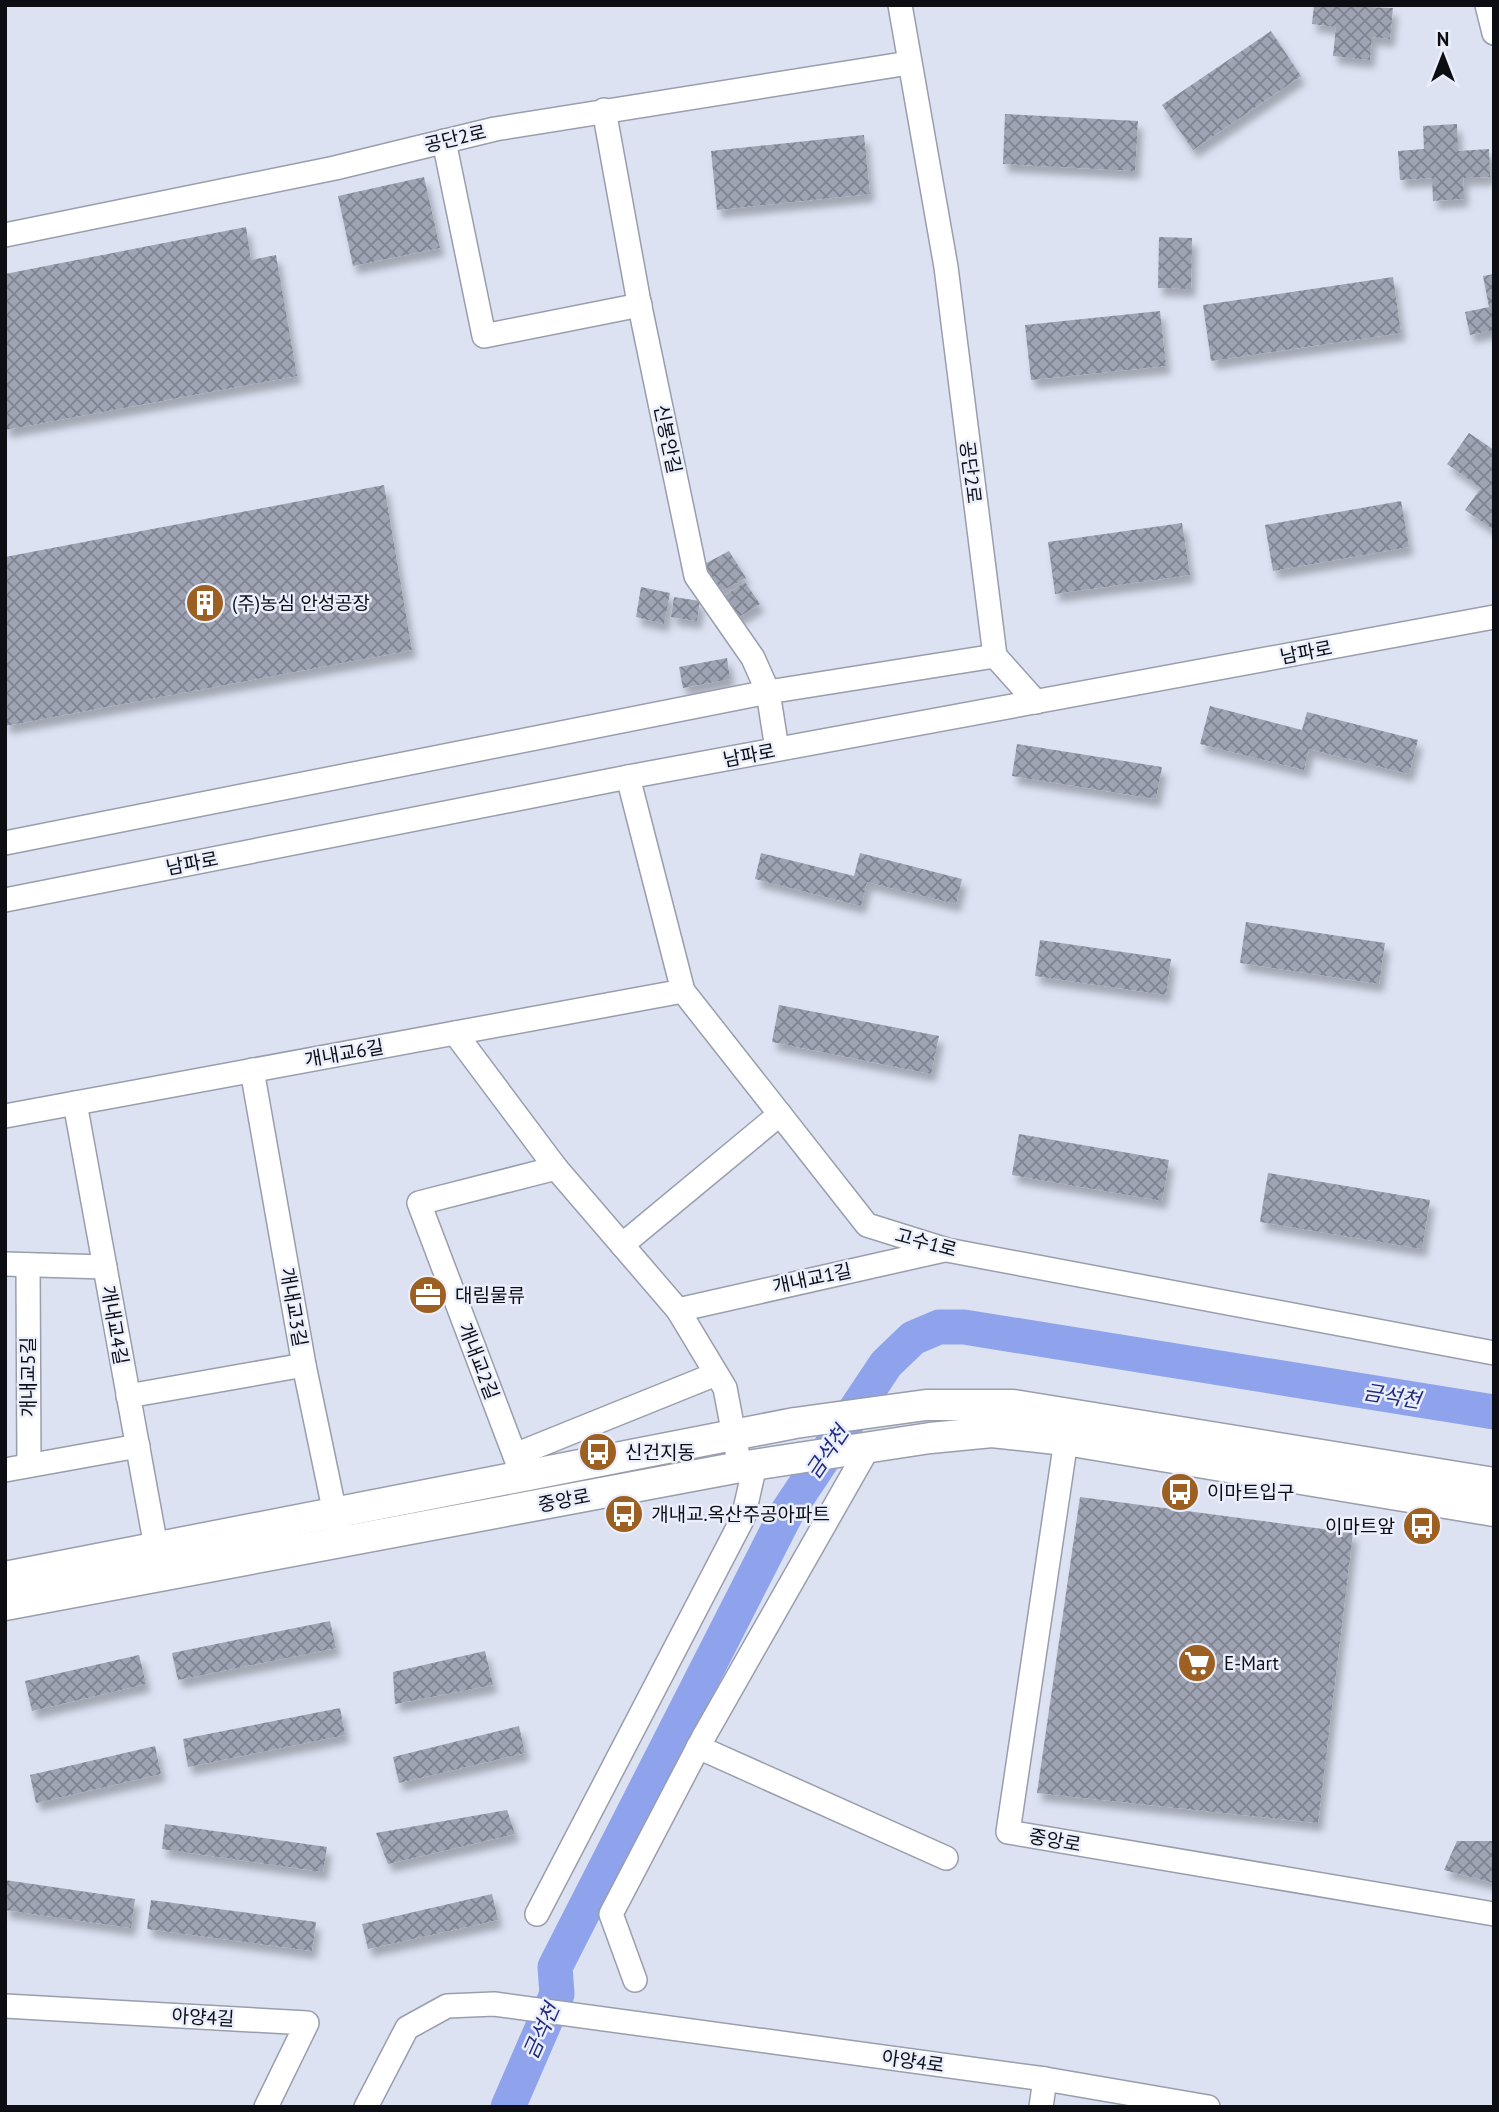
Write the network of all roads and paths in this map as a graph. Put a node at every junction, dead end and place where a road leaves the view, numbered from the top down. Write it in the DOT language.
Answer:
graph roads {
  1 [pos="900,5"];
  2 [pos="1487,5"];
  3 [pos="1494,33"];
  4 [pos="909,63"];
  5 [pos="604,110"];
  6 [pos="444,141"];
  7 [pos="5,235"];
  8 [pos="640,305"];
  9 [pos="1494,617"];
  10 [pos="995,656"];
  11 [pos="768,692"];
  12 [pos="1036,702"];
  13 [pos="777,750"];
  14 [pos="628,778"];
  15 [pos="5,843"];
  16 [pos="5,900"];
  17 [pos="683,991"];
  18 [pos="455,1033"];
  19 [pos="252,1070"];
  20 [pos="75,1103"];
  21 [pos="780,1114"];
  22 [pos="5,1116"];
  23 [pos="556,1168"];
  24 [pos="622,1245"];
  25 [pos="947,1250"];
  26 [pos="17,1264"];
  27 [pos="105,1267"];
  28 [pos="678,1310"];
  29 [pos="1494,1353"];
  30 [pos="304,1365"];
  31 [pos="716,1374"];
  32 [pos="128,1396"];
  33 [pos="735,1437"];
  34 [pos="1066,1440"];
  35 [pos="138,1446"];
  36 [pos="868,1448"];
  37 [pos="29,1465"];
  38 [pos="519,1466"];
  39 [pos="747,1466"];
  40 [pos="5,1470"];
  41 [pos="1494,1483"];
  42 [pos="1494,1511"];
  43 [pos="335,1512"];
  44 [pos="341,1542"];
  45 [pos="156,1547"];
  46 [pos="5,1577"];
  47 [pos="5,1605"];
  48 [pos="698,1747"];
  49 [pos="946,1858"];
  50 [pos="537,1914"];
  51 [pos="1494,1914"];
  52 [pos="635,1980"];
  53 [pos="5,2006"];
  54 [pos="1045,2079"];
  55 [pos="266,2107"];
  56 [pos="366,2107"];
  57 [pos="1041,2107"];
  58 [pos="1208,2107"];
  1 -- 4 [label="street, 공단2로"];
  2 -- 3 [label="street"];
  4 -- 5 [label="street, 공단2로"];
  4 -- 10 [label="street, 공단2로"];
  5 -- 6 [label="street, 공단2로"];
  5 -- 8 [label="street, 신봉안길"];
  6 -- 7 [label="street, 공단2로"];
  6 -- 8 [label="street"];
  8 -- 11 [label="street, 신봉안길"];
  9 -- 12 [label="street, 남파로"];
  10 -- 11 [label="street"];
  10 -- 12 [label="street"];
  11 -- 13 [label="street, 신봉안길"];
  11 -- 15 [label="street"];
  12 -- 13 [label="street, 남파로"];
  13 -- 14 [label="street, 남파로"];
  14 -- 16 [label="street, 남파로"];
  14 -- 17 [label="street, 고수1로"];
  17 -- 18 [label="street, 개내교6길"];
  17 -- 21 [label="street, 고수1로"];
  18 -- 19 [label="street, 개내교6길"];
  18 -- 23 [label="street"];
  19 -- 20 [label="street, 개내교6길"];
  19 -- 30 [label="street, 개내교3길"];
  20 -- 22 [label="street, 개내교6길"];
  20 -- 27 [label="street, 개내교4길"];
  21 -- 24 [label="street"];
  21 -- 25 [label="street, 고수1로"];
  23 -- 24 [label="street"];
  23 -- 38 [label="street, 개내교2길"];
  24 -- 28 [label="street"];
  25 -- 28 [label="street, 개내교1길"];
  25 -- 29 [label="street, 고수1로"];
  26 -- 27 [label="street, 개내교5길"];
  26 -- 37 [label="street, 개내교5길"];
  27 -- 32 [label="street, 개내교4길"];
  28 -- 31 [label="street"];
  30 -- 32 [label="street"];
  30 -- 43 [label="street, 개내교3길"];
  31 -- 33 [label="street"];
  31 -- 38 [label="street"];
  32 -- 35 [label="street, 개내교4길"];
  33 -- 38 [label="main road, 중앙로"];
  33 -- 39 [label="street"];
  33 -- 41 [label="main road, 중앙로"];
  34 -- 36 [label="main road"];
  34 -- 42 [label="main road"];
  34 -- 51 [label="street, 중앙로"];
  35 -- 37 [label="street"];
  35 -- 45 [label="street, 개내교4길"];
  36 -- 39 [label="main road, 중앙로"];
  36 -- 48 [label="street"];
  37 -- 40 [label="street"];
  38 -- 43 [label="main road, 중앙로"];
  39 -- 44 [label="main road, 중앙로"];
  39 -- 50 [label="street"];
  43 -- 44 [label="street, 개내교3길"];
  43 -- 45 [label="main road, 중앙로"];
  44 -- 47 [label="main road, 중앙로"];
  45 -- 46 [label="main road, 중앙로"];
  48 -- 49 [label="street"];
  48 -- 52 [label="street"];
  53 -- 55 [label="street, 아양4길"];
  54 -- 56 [label="street, 아양4로"];
  54 -- 57 [label="street"];
  54 -- 58 [label="street, 아양4로"];
}
